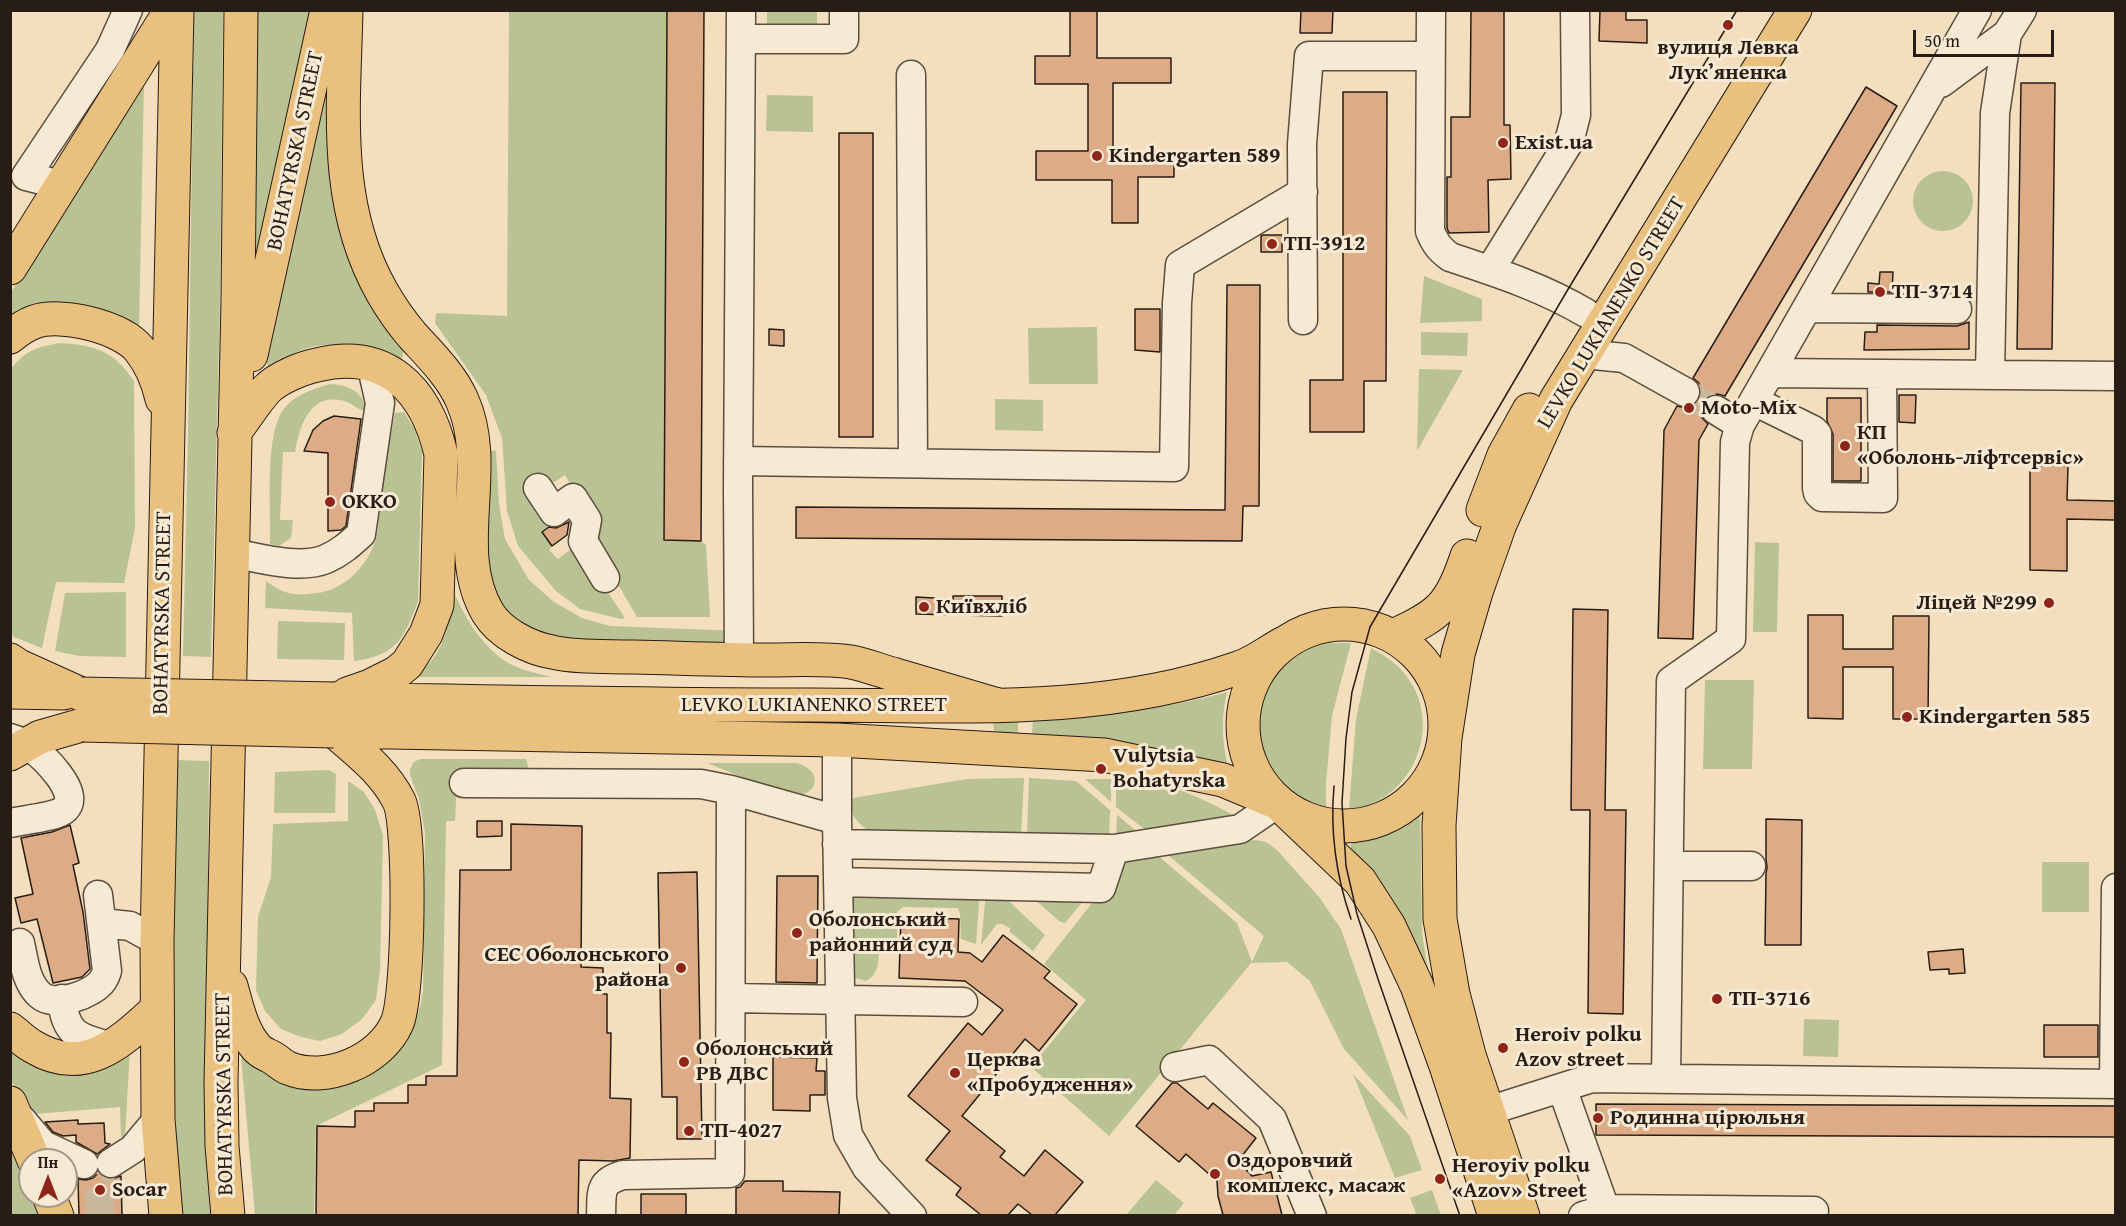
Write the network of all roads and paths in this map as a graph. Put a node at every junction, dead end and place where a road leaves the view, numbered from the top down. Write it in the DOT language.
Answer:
graph roads {
  1 [pos="128,10"];
  2 [pos="171,10"];
  3 [pos="177,10"];
  4 [pos="241,10"];
  5 [pos="327,10"];
  6 [pos="346,10"];
  7 [pos="741,10"];
  8 [pos="844,10"];
  9 [pos="1431,10"];
  10 [pos="1575,10"];
  11 [pos="1582,10"];
  12 [pos="1771,10"];
  13 [pos="1795,10"];
  14 [pos="1977,10"];
  15 [pos="2015,22"];
  16 [pos="741,39"];
  17 [pos="1430,56"];
  18 [pos="911,75"];
  19 [pos="1932,90"];
  20 [pos="1576,103"];
  21 [pos="61,185"];
  22 [pos="1303,192"];
  23 [pos="10,268"];
  24 [pos="1490,270"];
  25 [pos="1807,308"];
  26 [pos="1957,309"];
  27 [pos="1595,319"];
  28 [pos="1303,320"];
  29 [pos="10,337"];
  30 [pos="1584,354"];
  31 [pos="1624,358"];
  32 [pos="371,363"];
  33 [pos="1770,374"];
  34 [pos="1882,374"];
  35 [pos="1990,375"];
  36 [pos="2115,376"];
  37 [pos="1685,392"];
  38 [pos="1754,401"];
  39 [pos="1716,410"];
  40 [pos="167,424"];
  41 [pos="1740,425"];
  42 [pos="234,433"];
  43 [pos="738,461"];
  44 [pos="913,463"];
  45 [pos="538,488"];
  46 [pos="232,553"];
  47 [pos="605,578"];
  48 [pos="1393,636"];
  49 [pos="1284,643"];
  50 [pos="10,660"];
  51 [pos="740,660"];
  52 [pos="10,692"];
  53 [pos="998,705"];
  54 [pos="82,710"];
  55 [pos="334,715"];
  56 [pos="1445,738"];
  57 [pos="15,740"];
  58 [pos="837,740"];
  59 [pos="464,783"];
  60 [pos="731,790"];
  61 [pos="1278,803"];
  62 [pos="10,823"];
  63 [pos="837,832"];
  64 [pos="1114,849"];
  65 [pos="1670,866"];
  66 [pos="1751,866"];
  67 [pos="838,882"];
  68 [pos="2115,888"];
  69 [pos="98,896"];
  70 [pos="102,923"];
  71 [pos="157,941"];
  72 [pos="20,943"];
  73 [pos="223,962"];
  74 [pos="731,998"];
  75 [pos="62,999"];
  76 [pos="840,1000"];
  77 [pos="963,1002"];
  78 [pos="157,1010"];
  79 [pos="10,1029"];
  80 [pos="112,1047"];
  81 [pos="1175,1067"];
  82 [pos="1666,1079"];
  83 [pos="2114,1084"];
  84 [pos="1562,1088"];
  85 [pos="14,1110"];
  86 [pos="1488,1111"];
  87 [pos="158,1119"];
  88 [pos="29,1148"];
  89 [pos="1814,1211"];
  90 [pos="1594,1212"];
  91 [pos="166,1215"];
  92 [pos="228,1215"];
  93 [pos="602,1215"];
  94 [pos="912,1215"];
  95 [pos="1312,1215"];
  96 [pos="1495,1215"];
  97 [pos="1523,1215"];
  1 -- 21 [label="lane"];
  2 -- 21 [label="main road"];
  3 -- 40 [label="main road, BOHATYRSKA STREET"];
  4 -- 42 [label="main road, BOHATYRSKA STREET"];
  5 -- 42 [label="main road, BOHATYRSKA STREET"];
  6 -- 51 [label="main road, BOHATYRSKA STREET"];
  7 -- 16 [label="lane"];
  8 -- 16 [label="lane"];
  9 -- 17 [label="lane"];
  10 -- 20 [label="lane"];
  11 -- 20 [label="lane"];
  12 -- 27 [label="main road, LEVKO LUKIANENKO STREET"];
  13 -- 27 [label="main road, LEVKO LUKIANENKO STREET"];
  14 -- 19 [label="lane"];
  15 -- 19 [label="lane"];
  15 -- 35 [label="lane"];
  16 -- 43 [label="lane"];
  17 -- 22 [label="lane"];
  17 -- 24 [label="lane"];
  18 -- 44 [label="lane"];
  19 -- 25 [label="lane"];
  20 -- 24 [label="lane"];
  21 -- 23 [label="main road"];
  22 -- 28 [label="lane"];
  22 -- 44 [label="lane"];
  24 -- 27 [label="lane"];
  25 -- 26 [label="lane"];
  25 -- 33 [label="lane"];
  27 -- 30 [label="main road, LEVKO LUKIANENKO STREET"];
  27 -- 31 [label="lane"];
  27 -- 48 [label="main road, LEVKO LUKIANENKO STREET"];
  29 -- 40 [label="main road"];
  30 -- 31 [label="lane"];
  30 -- 56 [label="main road, LEVKO LUKIANENKO STREET"];
  31 -- 37 [label="lane"];
  32 -- 42 [label="main road"];
  32 -- 46 [label="lane"];
  32 -- 55 [label="main road"];
  33 -- 34 [label="lane"];
  33 -- 38 [label="lane"];
  34 -- 35 [label="lane"];
  34 -- 38 [label="lane"];
  35 -- 36 [label="lane"];
  38 -- 41 [label="lane"];
  39 -- 41 [label="lane"];
  40 -- 71 [label="main road, BOHATYRSKA STREET"];
  41 -- 65 [label="lane"];
  42 -- 46 [label="main road, BOHATYRSKA STREET"];
  43 -- 44 [label="lane"];
  43 -- 51 [label="lane"];
  45 -- 47 [label="lane"];
  46 -- 73 [label="main road, BOHATYRSKA STREET"];
  48 -- 49 [label="main road"];
  48 -- 56 [label="main road"];
  49 -- 53 [label="main road, LEVKO LUKIANENKO STREET"];
  49 -- 61 [label="main road"];
  50 -- 54 [label="main road"];
  51 -- 53 [label="main road, BOHATYRSKA STREET"];
  52 -- 54 [label="main road"];
  53 -- 55 [label="main road, LEVKO LUKIANENKO STREET"];
  54 -- 55 [label="main road, bridge"];
  54 -- 57 [label="main road"];
  55 -- 58 [label="main road, LEVKO LUKIANENKO STREET"];
  55 -- 73 [label="main road"];
  56 -- 61 [label="main road"];
  56 -- 86 [label="main road"];
  57 -- 62 [label="lane"];
  58 -- 61 [label="main road, LEVKO LUKIANENKO STREET"];
  58 -- 63 [label="lane"];
  59 -- 60 [label="lane"];
  60 -- 63 [label="lane"];
  60 -- 74 [label="lane"];
  61 -- 64 [label="lane"];
  61 -- 96 [label="main road"];
  63 -- 64 [label="lane"];
  63 -- 67 [label="lane"];
  64 -- 67 [label="lane"];
  65 -- 66 [label="lane"];
  65 -- 82 [label="lane"];
  67 -- 76 [label="lane"];
  68 -- 83 [label="lane"];
  69 -- 70 [label="lane"];
  70 -- 71 [label="lane"];
  70 -- 75 [label="lane"];
  71 -- 78 [label="main road, BOHATYRSKA STREET"];
  72 -- 75 [label="lane"];
  73 -- 92 [label="main road, BOHATYRSKA STREET"];
  74 -- 76 [label="lane"];
  74 -- 93 [label="lane"];
  75 -- 80 [label="lane"];
  76 -- 77 [label="lane"];
  76 -- 94 [label="lane"];
  78 -- 80 [label="main road"];
  78 -- 87 [label="main road, BOHATYRSKA STREET"];
  79 -- 80 [label="main road"];
  81 -- 95 [label="lane"];
  82 -- 83 [label="lane"];
  82 -- 84 [label="lane"];
  84 -- 86 [label="lane"];
  84 -- 90 [label="lane"];
  85 -- 87 [label="lane"];
  85 -- 88 [label="main road"];
  86 -- 97 [label="main road"];
  87 -- 91 [label="main road, BOHATYRSKA STREET"];
  89 -- 90 [label="lane"];
}
